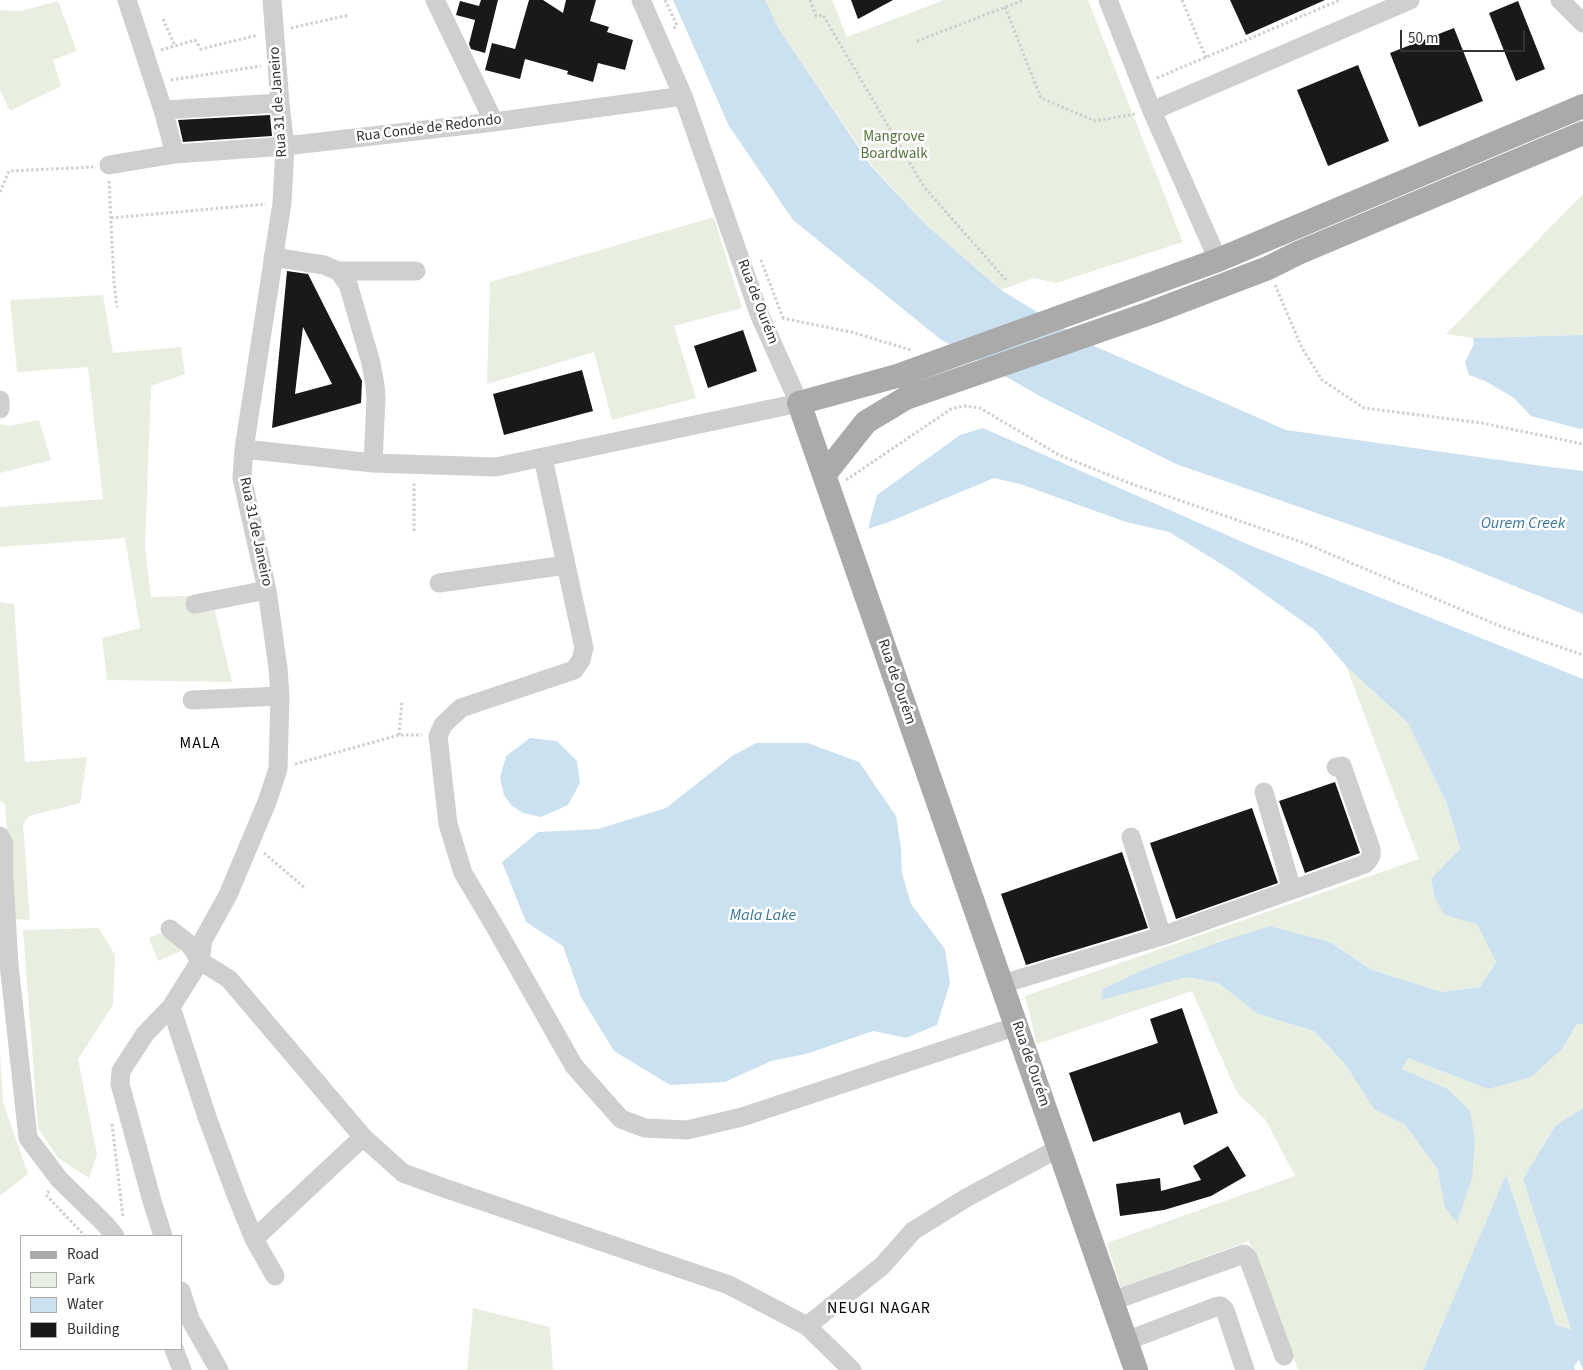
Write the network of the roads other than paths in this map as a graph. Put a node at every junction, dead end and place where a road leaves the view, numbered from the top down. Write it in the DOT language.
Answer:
graph roads {
  1 [pos="127,0"];
  2 [pos="272,0"];
  3 [pos="435,0"];
  4 [pos="641,0"];
  5 [pos="1108,0"];
  6 [pos="1410,0"];
  7 [pos="1560,0"];
  8 [pos="1583,23"];
  9 [pos="683,96"];
  10 [pos="280,103"];
  11 [pos="1583,106"];
  12 [pos="163,110"];
  13 [pos="1152,111"];
  14 [pos="494,122"];
  15 [pos="1583,133"];
  16 [pos="285,146"];
  17 [pos="175,154"];
  18 [pos="109,165"];
  19 [pos="1290,230"];
  20 [pos="1298,253"];
  21 [pos="273,257"];
  22 [pos="1218,260"];
  23 [pos="338,271"];
  24 [pos="416,271"];
  25 [pos="0,400"];
  26 [pos="799,404"];
  27 [pos="0,409"];
  28 [pos="244,449"];
  29 [pos="543,458"];
  30 [pos="373,463"];
  31 [pos="827,484"];
  32 [pos="566,565"];
  33 [pos="439,583"];
  34 [pos="267,590"];
  35 [pos="195,604"];
  36 [pos="280,696"];
  37 [pos="192,700"];
  38 [pos="1336,767"];
  39 [pos="1264,792"];
  40 [pos="0,836"];
  41 [pos="1131,837"];
  42 [pos="1292,890"];
  43 [pos="170,929"];
  44 [pos="1162,936"];
  45 [pos="200,961"];
  46 [pos="1002,984"];
  47 [pos="171,1007"];
  48 [pos="1017,1026"];
  49 [pos="363,1137"];
  50 [pos="1059,1148"];
  51 [pos="114,1235"];
  52 [pos="164,1235"];
  53 [pos="254,1239"];
  54 [pos="275,1276"];
  55 [pos="182,1294"];
  56 [pos="1112,1301"];
  57 [pos="807,1326"];
  58 [pos="1126,1340"];
  59 [pos="174,1350"];
  60 [pos="1284,1356"];
  61 [pos="182,1370"];
  62 [pos="219,1370"];
  63 [pos="852,1370"];
  64 [pos="1136,1370"];
  65 [pos="1245,1370"];
  1 -- 12 [label="street"];
  2 -- 10 [label="street, Rua 31 de Janeiro"];
  3 -- 14 [label="street"];
  4 -- 9 [label="street, Rua de Ourém"];
  5 -- 13 [label="street"];
  6 -- 13 [label="street"];
  7 -- 8 [label="street"];
  9 -- 14 [label="street, Rua Conde de Redondo"];
  9 -- 26 [label="street, Rua de Ourém"];
  10 -- 12 [label="street"];
  10 -- 16 [label="street, Rua 31 de Janeiro"];
  11 -- 19 [label="main road"];
  12 -- 17 [label="street"];
  13 -- 22 [label="street"];
  14 -- 16 [label="street, Rua Conde de Redondo"];
  15 -- 20 [label="main road"];
  16 -- 17 [label="street, Rua Conde de Redondo"];
  16 -- 21 [label="street, Rua 31 de Janeiro"];
  17 -- 18 [label="street, Rua Conde de Redondo"];
  19 -- 20 [label="main road"];
  19 -- 22 [label="main road"];
  20 -- 31 [label="main road"];
  21 -- 23 [label="street"];
  21 -- 28 [label="street, Rua 31 de Janeiro"];
  22 -- 26 [label="main road"];
  23 -- 24 [label="street"];
  23 -- 30 [label="street"];
  25 -- 27 [label="street"];
  26 -- 29 [label="street"];
  26 -- 31 [label="main road, Rua de Ourém"];
  28 -- 30 [label="street"];
  28 -- 34 [label="street, Rua 31 de Janeiro"];
  29 -- 30 [label="street"];
  29 -- 32 [label="street"];
  31 -- 46 [label="main road, Rua de Ourém"];
  32 -- 33 [label="street"];
  32 -- 48 [label="street"];
  34 -- 35 [label="street"];
  34 -- 36 [label="street, Rua 31 de Janeiro"];
  36 -- 37 [label="street"];
  36 -- 45 [label="street, Rua 31 de Janeiro"];
  38 -- 42 [label="street"];
  39 -- 42 [label="street"];
  40 -- 51 [label="street"];
  41 -- 44 [label="street"];
  42 -- 44 [label="street"];
  43 -- 45 [label="street"];
  44 -- 46 [label="street"];
  45 -- 47 [label="street"];
  45 -- 49 [label="street"];
  46 -- 48 [label="main road, Rua de Ourém"];
  47 -- 52 [label="street"];
  47 -- 53 [label="street"];
  48 -- 50 [label="main road, Rua de Ourém"];
  49 -- 53 [label="street"];
  49 -- 57 [label="street"];
  50 -- 56 [label="main road, Rua de Ourém"];
  50 -- 57 [label="street"];
  53 -- 54 [label="street"];
  55 -- 62 [label="street"];
  56 -- 58 [label="main road, Rua de Ourém"];
  56 -- 60 [label="street"];
  57 -- 63 [label="street"];
  58 -- 64 [label="main road, Rua de Ourém"];
  58 -- 65 [label="street"];
  59 -- 61 [label="street"];
}
